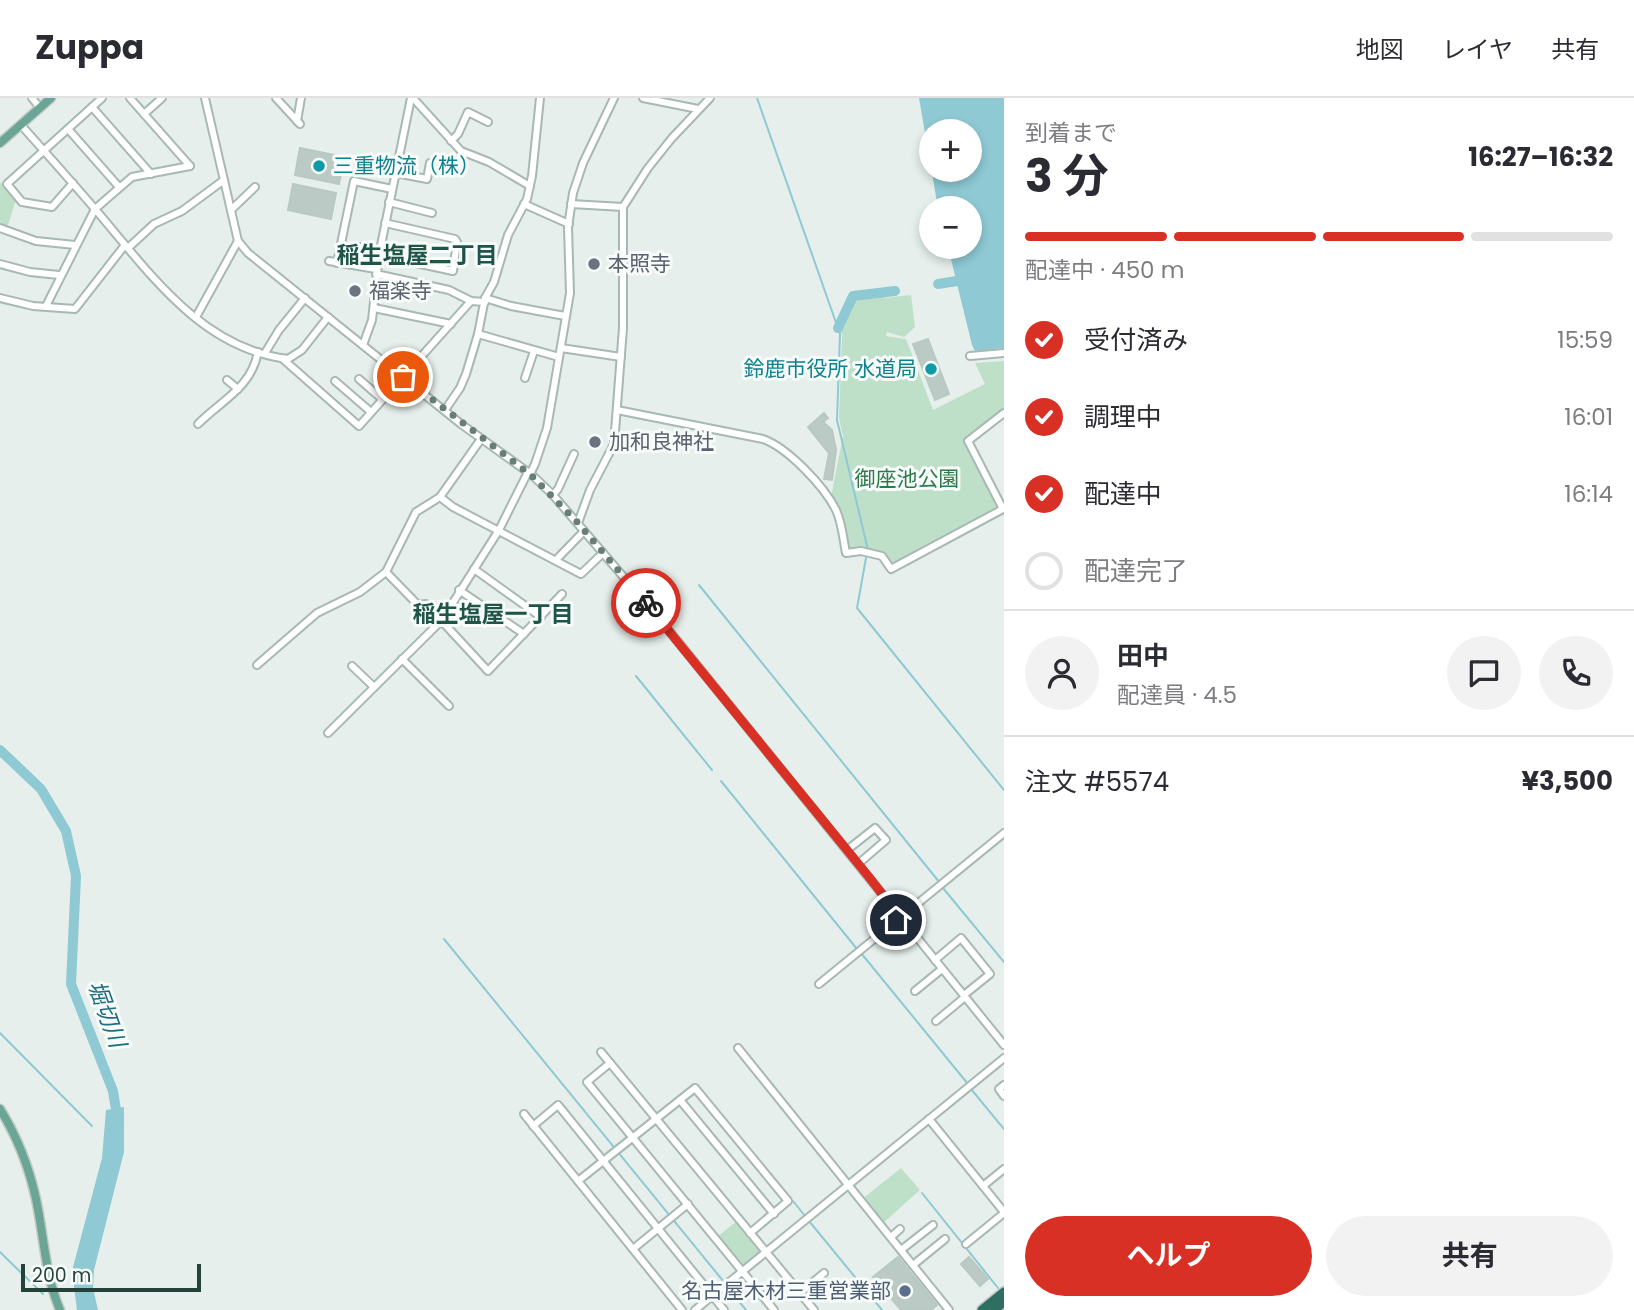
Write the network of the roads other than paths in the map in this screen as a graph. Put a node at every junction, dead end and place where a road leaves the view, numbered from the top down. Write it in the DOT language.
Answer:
graph roads {
  1 [pos="32,98"];
  2 [pos="51,98"];
  3 [pos="102,98"];
  4 [pos="130,98"];
  5 [pos="162,98"];
  6 [pos="205,98"];
  7 [pos="276,98"];
  8 [pos="301,98"];
  9 [pos="412,98"];
  10 [pos="540,98"];
  11 [pos="614,98"];
  12 [pos="643,98"];
  13 [pos="710,98"];
  14 [pos="40,107"];
  15 [pos="92,107"];
  16 [pos="698,109"];
  17 [pos="144,114"];
  18 [pos="488,122"];
  19 [pos="21,125"];
  20 [pos="68,129"];
  21 [pos="451,141"];
  22 [pos="0,143"];
  23 [pos="44,151"];
  24 [pos="430,163"];
  25 [pos="396,173"];
  26 [pos="152,174"];
  27 [pos="224,180"];
  28 [pos="73,183"];
  29 [pos="530,186"];
  30 [pos="119,187"];
  31 [pos="255,187"];
  32 [pos="392,189"];
  33 [pos="389,202"];
  34 [pos="524,204"];
  35 [pos="571,204"];
  36 [pos="624,207"];
  37 [pos="95,209"];
  38 [pos="231,210"];
  39 [pos="432,213"];
  40 [pos="385,223"];
  41 [pos="569,224"];
  42 [pos="0,228"];
  43 [pos="238,241"];
  44 [pos="75,245"];
  45 [pos="127,247"];
  46 [pos="359,247"];
  47 [pos="379,253"];
  48 [pos="0,264"];
  49 [pos="376,271"];
  50 [pos="59,275"];
  51 [pos="0,298"];
  52 [pos="305,298"];
  53 [pos="485,300"];
  54 [pos="471,301"];
  55 [pos="46,306"];
  56 [pos="374,308"];
  57 [pos="565,316"];
  58 [pos="197,317"];
  59 [pos="328,317"];
  60 [pos="451,324"];
  61 [pos="478,334"];
  62 [pos="363,345"];
  63 [pos="561,348"];
  64 [pos="534,351"];
  65 [pos="262,353"];
  66 [pos="1004,353"];
  67 [pos="970,356"];
  68 [pos="559,357"];
  69 [pos="621,357"];
  70 [pos="283,358"];
  71 [pos="403,377"];
  72 [pos="525,378"];
  73 [pos="359,379"];
  74 [pos="227,380"];
  75 [pos="335,381"];
  76 [pos="238,389"];
  77 [pos="382,400"];
  78 [pos="445,410"];
  79 [pos="617,410"];
  80 [pos="371,412"];
  81 [pos="1004,413"];
  82 [pos="198,424"];
  83 [pos="481,439"];
  84 [pos="574,454"];
  85 [pos="529,473"];
  86 [pos="553,495"];
  87 [pos="440,497"];
  88 [pos="578,523"];
  89 [pos="499,530"];
  90 [pos="584,531"];
  91 [pos="603,553"];
  92 [pos="556,560"];
  93 [pos="474,569"];
  94 [pos="386,572"];
  95 [pos="459,590"];
  96 [pos="562,594"];
  97 [pos="541,617"];
  98 [pos="442,620"];
  99 [pos="524,634"];
  100 [pos="402,659"];
  101 [pos="257,665"];
  102 [pos="352,666"];
  103 [pos="374,687"];
  104 [pos="449,706"];
  105 [pos="328,733"];
  106 [pos="1004,833"];
  107 [pos="847,850"];
  108 [pos="858,864"];
  109 [pos="900,917"];
  110 [pos="935,960"];
  111 [pos="942,969"];
  112 [pos="819,984"];
  113 [pos="915,991"];
  114 [pos="965,996"];
  115 [pos="936,1021"];
  116 [pos="1004,1045"];
  117 [pos="738,1048"];
  118 [pos="601,1052"];
  119 [pos="1004,1058"];
  120 [pos="610,1063"];
  121 [pos="1004,1085"];
  122 [pos="1004,1096"];
  123 [pos="680,1100"];
  124 [pos="0,1110"];
  125 [pos="524,1114"];
  126 [pos="656,1119"];
  127 [pos="929,1119"];
  128 [pos="533,1126"];
  129 [pos="633,1138"];
  130 [pos="604,1161"];
  131 [pos="1004,1168"];
  132 [pos="578,1181"];
  133 [pos="849,1185"];
  134 [pos="983,1186"];
  135 [pos="688,1204"];
  136 [pos="1004,1212"];
  137 [pos="774,1214"];
  138 [pos="933,1225"];
  139 [pos="658,1229"];
  140 [pos="900,1229"];
  141 [pos="750,1233"];
  142 [pos="891,1237"];
  143 [pos="945,1239"];
  144 [pos="966,1244"];
  145 [pos="633,1249"];
  146 [pos="901,1250"];
  147 [pos="766,1252"];
  148 [pos="913,1265"];
  149 [pos="742,1271"];
  150 [pos="824,1273"];
  151 [pos="1004,1292"];
  152 [pos="800,1293"];
  153 [pos="713,1296"];
  154 [pos="1004,1302"];
  155 [pos="808,1303"];
  156 [pos="60,1310"];
  157 [pos="682,1310"];
  158 [pos="695,1310"];
  159 [pos="724,1310"];
  160 [pos="774,1310"];
  161 [pos="800,1310"];
  162 [pos="814,1310"];
  163 [pos="949,1310"];
  164 [pos="982,1310"];
  165 [pos="994,1310"];
  1 -- 14 [label="street"];
  2 -- 14 [label="main road"];
  3 -- 15 [label="street"];
  4 -- 17 [label="street"];
  5 -- 17 [label="street"];
  6 -- 27 [label="street"];
  7 -- 8 [label="street"];
  9 -- 21 [label="street"];
  9 -- 25 [label="street"];
  10 -- 29 [label="street"];
  11 -- 35 [label="street"];
  12 -- 16 [label="street"];
  13 -- 16 [label="street"];
  14 -- 19 [label="main road"];
  15 -- 20 [label="street"];
  15 -- 26 [label="street"];
  16 -- 36 [label="street"];
  17 -- 26 [label="street"];
  18 -- 21 [label="street"];
  19 -- 22 [label="main road"];
  19 -- 23 [label="street"];
  20 -- 23 [label="street"];
  20 -- 30 [label="street"];
  21 -- 29 [label="street"];
  23 -- 28 [label="street"];
  23 -- 28 [label="street"];
  24 -- 25 [label="street"];
  25 -- 32 [label="street"];
  26 -- 30 [label="street"];
  27 -- 38 [label="street"];
  27 -- 45 [label="street"];
  28 -- 37 [label="street"];
  29 -- 34 [label="street"];
  30 -- 37 [label="street"];
  31 -- 38 [label="street"];
  32 -- 33 [label="street"];
  32 -- 49 [label="street"];
  33 -- 39 [label="street"];
  33 -- 40 [label="street"];
  34 -- 41 [label="street"];
  34 -- 53 [label="street"];
  35 -- 36 [label="street"];
  35 -- 41 [label="street"];
  36 -- 69 [label="street"];
  37 -- 44 [label="street"];
  37 -- 45 [label="street"];
  38 -- 43 [label="street"];
  40 -- 47 [label="street"];
  40 -- 47 [label="street"];
  41 -- 57 [label="street"];
  42 -- 44 [label="street"];
  43 -- 52 [label="street"];
  43 -- 58 [label="street"];
  44 -- 50 [label="street"];
  45 -- 55 [label="street"];
  45 -- 58 [label="street"];
  46 -- 47 [label="street"];
  47 -- 49 [label="street"];
  48 -- 50 [label="street"];
  49 -- 54 [label="street"];
  49 -- 56 [label="street"];
  50 -- 55 [label="street"];
  51 -- 55 [label="street"];
  52 -- 59 [label="street"];
  52 -- 65 [label="street"];
  53 -- 54 [label="street"];
  53 -- 57 [label="street"];
  53 -- 61 [label="street"];
  54 -- 60 [label="street"];
  56 -- 60 [label="street"];
  56 -- 62 [label="street"];
  57 -- 63 [label="street"];
  58 -- 65 [label="street"];
  59 -- 62 [label="street"];
  59 -- 70 [label="street"];
  60 -- 71 [label="street"];
  61 -- 64 [label="street"];
  61 -- 78 [label="street"];
  62 -- 71 [label="street"];
  63 -- 68 [label="street"];
  63 -- 69 [label="street"];
  64 -- 68 [label="street"];
  64 -- 72 [label="street"];
  65 -- 70 [label="street"];
  65 -- 76 [label="street"];
  66 -- 67 [label="street"];
  68 -- 85 [label="street"];
  69 -- 79 [label="street"];
  70 -- 80 [label="street"];
  71 -- 77 [label="street"];
  71 -- 78 [label="street"];
  73 -- 77 [label="street"];
  74 -- 76 [label="street"];
  75 -- 80 [label="street"];
  76 -- 82 [label="street"];
  77 -- 80 [label="street"];
  78 -- 83 [label="street"];
  79 -- 81 [label="street"];
  79 -- 88 [label="street"];
  83 -- 85 [label="street"];
  83 -- 87 [label="street"];
  84 -- 86 [label="street"];
  85 -- 86 [label="street"];
  85 -- 89 [label="street"];
  86 -- 88 [label="street"];
  87 -- 89 [label="street"];
  87 -- 94 [label="street"];
  88 -- 90 [label="street"];
  89 -- 92 [label="street"];
  89 -- 93 [label="street"];
  90 -- 91 [label="street"];
  90 -- 92 [label="street"];
  91 -- 92 [label="street"];
  91 -- 107 [label="street"];
  93 -- 95 [label="street"];
  93 -- 97 [label="street"];
  94 -- 98 [label="street"];
  94 -- 101 [label="street"];
  95 -- 98 [label="street"];
  95 -- 99 [label="street"];
  96 -- 97 [label="street"];
  97 -- 99 [label="street"];
  98 -- 99 [label="street"];
  98 -- 100 [label="street"];
  100 -- 103 [label="street"];
  100 -- 104 [label="street"];
  102 -- 103 [label="street"];
  103 -- 105 [label="street"];
  106 -- 109 [label="street"];
  107 -- 108 [label="street"];
  107 -- 108 [label="street"];
  108 -- 109 [label="street"];
  109 -- 110 [label="street"];
  109 -- 112 [label="street"];
  110 -- 111 [label="street"];
  110 -- 114 [label="street"];
  111 -- 113 [label="street"];
  111 -- 114 [label="street"];
  114 -- 115 [label="street"];
  114 -- 116 [label="street"];
  117 -- 133 [label="street"];
  118 -- 120 [label="street"];
  119 -- 127 [label="street"];
  120 -- 126 [label="street"];
  120 -- 129 [label="street"];
  121 -- 122 [label="street"];
  123 -- 126 [label="street"];
  123 -- 137 [label="street"];
  123 -- 137 [label="street"];
  124 -- 156 [label="main road"];
  125 -- 128 [label="street"];
  126 -- 129 [label="street"];
  126 -- 141 [label="street"];
  127 -- 133 [label="street"];
  127 -- 134 [label="street"];
  128 -- 130 [label="street"];
  128 -- 132 [label="street"];
  129 -- 130 [label="street"];
  129 -- 135 [label="street"];
  130 -- 132 [label="street"];
  130 -- 139 [label="street"];
  131 -- 134 [label="street"];
  132 -- 145 [label="street"];
  133 -- 142 [label="street"];
  133 -- 147 [label="street"];
  134 -- 136 [label="street"];
  135 -- 139 [label="street"];
  135 -- 149 [label="street"];
  136 -- 144 [label="street"];
  137 -- 141 [label="street"];
  138 -- 146 [label="street"];
  139 -- 145 [label="street"];
  139 -- 153 [label="street"];
  140 -- 142 [label="street"];
  141 -- 147 [label="street"];
  142 -- 146 [label="street"];
  143 -- 148 [label="street"];
  145 -- 157 [label="street"];
  146 -- 148 [label="street"];
  147 -- 149 [label="street"];
  147 -- 152 [label="street"];
  148 -- 163 [label="street"];
  149 -- 153 [label="street"];
  149 -- 160 [label="street"];
  150 -- 152 [label="street"];
  151 -- 164 [label="highway"];
  152 -- 155 [label="street"];
  153 -- 158 [label="street"];
  153 -- 159 [label="street"];
  154 -- 165 [label="highway"];
  155 -- 161 [label="street"];
  155 -- 162 [label="street"];
}
